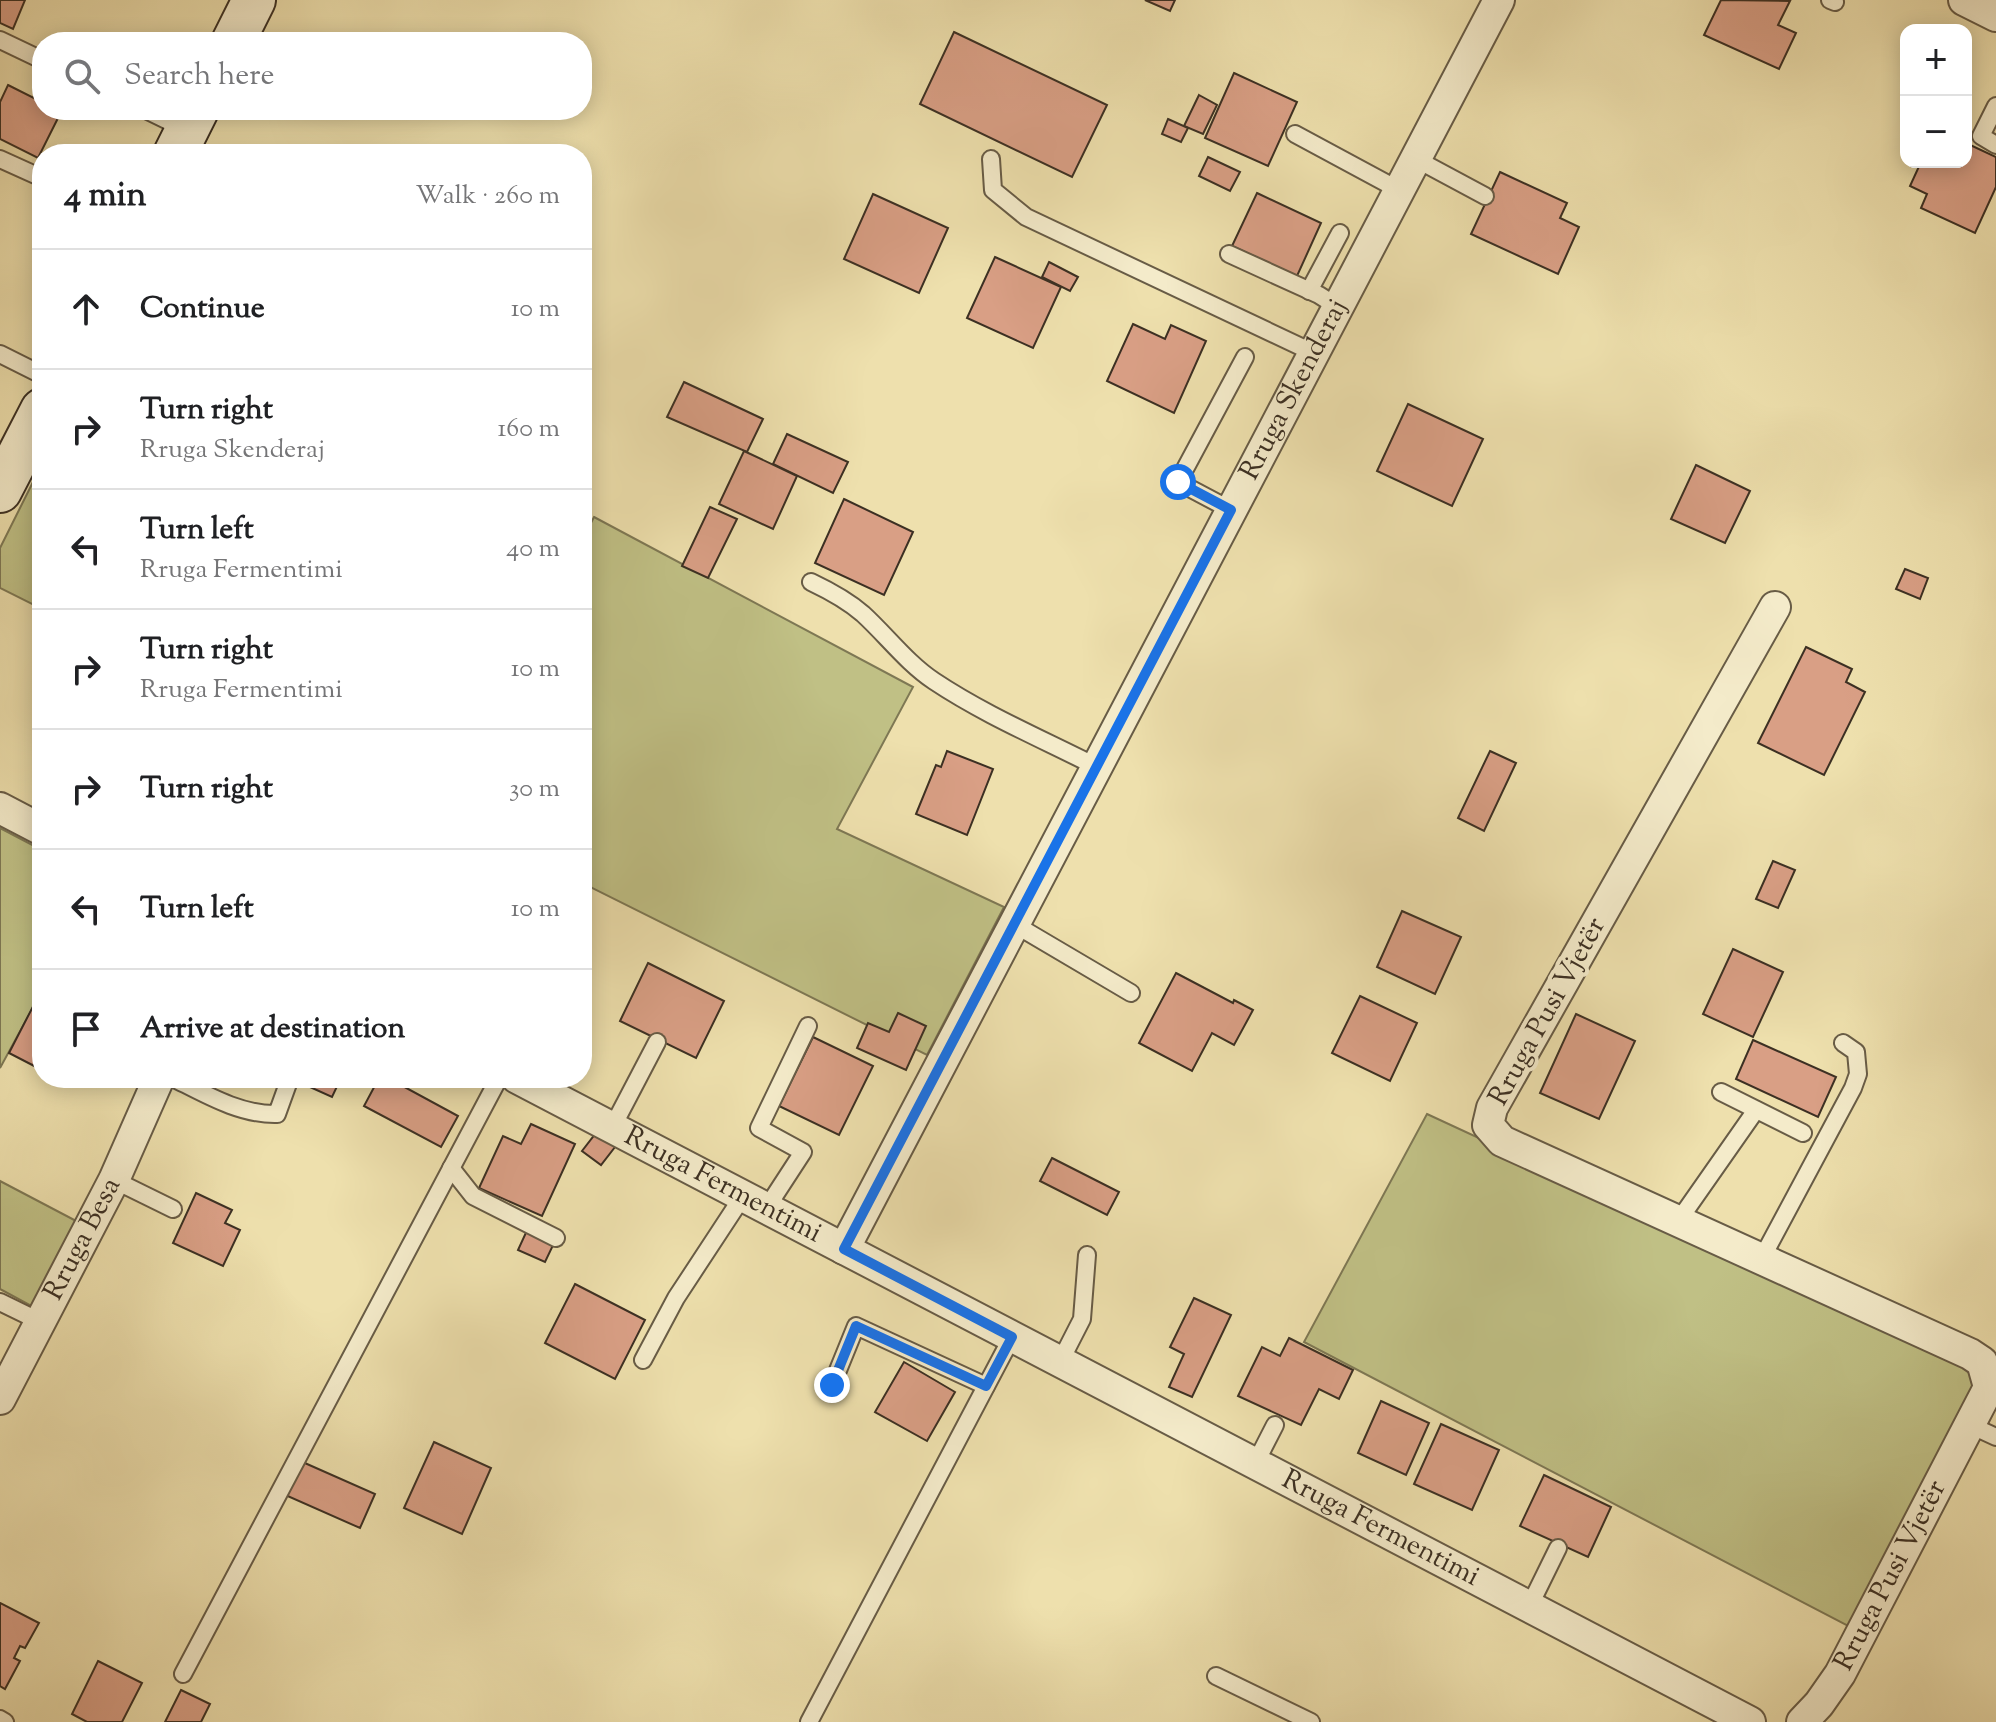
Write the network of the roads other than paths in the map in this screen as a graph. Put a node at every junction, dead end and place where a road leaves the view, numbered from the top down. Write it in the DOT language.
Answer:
graph roads {
  1 [pos="1499,0"];
  2 [pos="1964,0"];
  3 [pos="249,1"];
  4 [pos="1996,16"];
  5 [pos="237,32"];
  6 [pos="0,40"];
  7 [pos="32,55"];
  8 [pos="1996,106"];
  9 [pos="165,120"];
  10 [pos="186,131"];
  11 [pos="1295,134"];
  12 [pos="1996,145"];
  13 [pos="0,159"];
  14 [pos="991,159"];
  15 [pos="1416,159"];
  16 [pos="32,173"];
  17 [pos="1399,190"];
  18 [pos="1485,196"];
  19 [pos="1340,233"];
  20 [pos="1229,254"];
  21 [pos="1309,291"];
  22 [pos="1338,307"];
  23 [pos="1314,353"];
  24 [pos="0,354"];
  25 [pos="1245,357"];
  26 [pos="32,370"];
  27 [pos="32,428"];
  28 [pos="3,479"];
  29 [pos="1231,510"];
  30 [pos="811,582"];
  31 [pos="1775,607"];
  32 [pos="1097,767"];
  33 [pos="0,808"];
  34 [pos="32,825"];
  35 [pos="1014,924"];
  36 [pos="1131,993"];
  37 [pos="808,1026"];
  38 [pos="657,1042"];
  39 [pos="1843,1043"];
  40 [pos="153,1088"];
  41 [pos="179,1088"];
  42 [pos="286,1088"];
  43 [pos="494,1088"];
  44 [pos="536,1088"];
  45 [pos="1721,1092"];
  46 [pos="1756,1110"];
  47 [pos="612,1128"];
  48 [pos="1803,1133"];
  49 [pos="451,1168"];
  50 [pos="114,1180"];
  51 [pos="743,1196"];
  52 [pos="173,1209"];
  53 [pos="770,1210"];
  54 [pos="1679,1220"];
  55 [pos="556,1238"];
  56 [pos="844,1249"];
  57 [pos="1087,1255"];
  58 [pos="1762,1258"];
  59 [pos="0,1302"];
  60 [pos="41,1322"];
  61 [pos="1012,1337"];
  62 [pos="643,1360"];
  63 [pos="1060,1362"];
  64 [pos="1993,1380"];
  65 [pos="832,1385"];
  66 [pos="986,1386"];
  67 [pos="0,1399"];
  68 [pos="1275,1425"];
  69 [pos="1983,1431"];
  70 [pos="1255,1464"];
  71 [pos="1558,1548"];
  72 [pos="1529,1607"];
  73 [pos="183,1674"];
  74 [pos="1216,1676"];
  75 [pos="809,1722"];
  76 [pos="1311,1722"];
  77 [pos="1750,1722"];
  78 [pos="1802,1722"];
  1 -- 15 [label="street, Rruga Skenderaj"];
  2 -- 4 [label="street"];
  3 -- 5 [label="street"];
  6 -- 7 [label="lane"];
  8 -- 12 [label="lane"];
  9 -- 10 [label="lane"];
  11 -- 17 [label="lane"];
  13 -- 16 [label="lane"];
  14 -- 23 [label="lane"];
  15 -- 17 [label="street, Rruga Skenderaj"];
  15 -- 18 [label="lane"];
  17 -- 22 [label="street, Rruga Skenderaj"];
  19 -- 21 [label="lane"];
  20 -- 21 [label="lane"];
  21 -- 22 [label="lane"];
  22 -- 23 [label="street, Rruga Skenderaj"];
  23 -- 29 [label="street, Rruga Skenderaj"];
  24 -- 26 [label="lane"];
  25 -- 29 [label="lane"];
  27 -- 28 [label="street"];
  29 -- 32 [label="street, Rruga Skenderaj"];
  30 -- 32 [label="lane"];
  31 -- 54 [label="street, Rruga Pusi Vjetër"];
  32 -- 35 [label="street, Rruga Skenderaj"];
  33 -- 34 [label="street"];
  35 -- 36 [label="lane"];
  35 -- 56 [label="street, Rruga Skenderaj"];
  37 -- 53 [label="lane"];
  38 -- 47 [label="lane"];
  39 -- 58 [label="lane"];
  40 -- 50 [label="street, Rruga Besa"];
  41 -- 42 [label="lane"];
  43 -- 49 [label="lane"];
  44 -- 47 [label="street, Rruga Fermentimi"];
  45 -- 46 [label="lane"];
  46 -- 48 [label="lane"];
  46 -- 54 [label="lane"];
  47 -- 51 [label="street, Rruga Fermentimi"];
  49 -- 55 [label="lane"];
  49 -- 73 [label="lane"];
  50 -- 52 [label="lane"];
  50 -- 60 [label="street, Rruga Besa"];
  51 -- 53 [label="street, Rruga Fermentimi"];
  51 -- 62 [label="lane"];
  53 -- 56 [label="street, Rruga Fermentimi"];
  54 -- 58 [label="street, Rruga Pusi Vjetër"];
  56 -- 61 [label="street, Rruga Fermentimi"];
  57 -- 63 [label="lane"];
  58 -- 64 [label="street, Rruga Pusi Vjetër"];
  59 -- 60 [label="lane"];
  60 -- 67 [label="street, Rruga Besa"];
  61 -- 63 [label="street, Rruga Fermentimi"];
  61 -- 66 [label="lane"];
  63 -- 70 [label="street, Rruga Fermentimi"];
  64 -- 69 [label="street, Rruga Pusi Vjetër"];
  65 -- 66 [label="lane"];
  66 -- 75 [label="lane"];
  68 -- 70 [label="lane"];
  69 -- 78 [label="street, Rruga Pusi Vjetër"];
  70 -- 72 [label="street, Rruga Fermentimi"];
  71 -- 72 [label="lane"];
  72 -- 77 [label="street, Rruga Fermentimi"];
  74 -- 76 [label="lane"];
}
